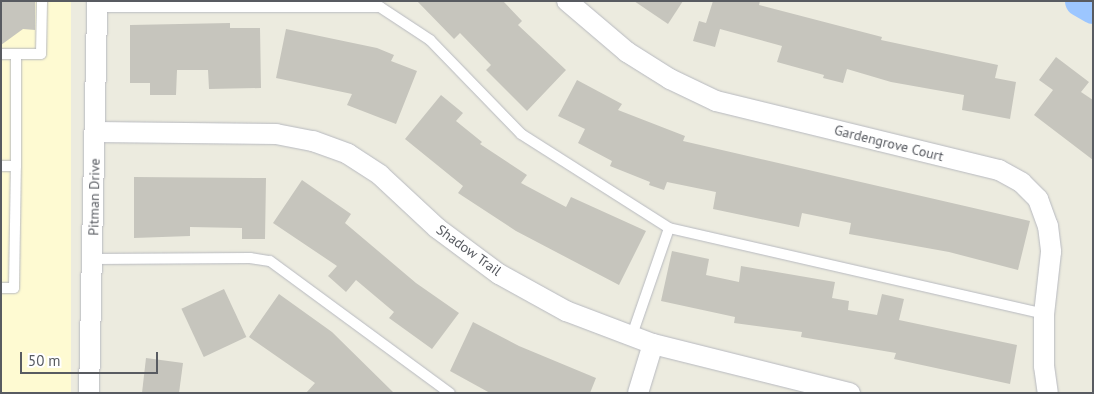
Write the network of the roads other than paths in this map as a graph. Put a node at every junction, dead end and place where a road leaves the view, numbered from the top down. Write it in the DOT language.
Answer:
graph roads {
  1 [pos="42,1"];
  2 [pos="567,1"];
  3 [pos="97,4"];
  4 [pos="1,54"];
  5 [pos="16,54"];
  6 [pos="95,132"];
  7 [pos="1,166"];
  8 [pos="16,166"];
  9 [pos="669,228"];
  10 [pos="93,259"];
  11 [pos="1,288"];
  12 [pos="1044,314"];
  13 [pos="631,338"];
  14 [pos="653,344"];
  15 [pos="89,393"];
  16 [pos="450,393"];
  17 [pos="638,393"];
  18 [pos="850,393"];
  19 [pos="1048,393"];
  1 -- 5 [label="lane"];
  2 -- 12 [label="street, Gardengrove Court"];
  3 -- 6 [label="street, Pitman Drive"];
  3 -- 9 [label="lane"];
  4 -- 5 [label="lane"];
  5 -- 8 [label="lane"];
  6 -- 10 [label="street, Pitman Drive"];
  6 -- 13 [label="street, Shadow Trail"];
  7 -- 8 [label="lane"];
  8 -- 11 [label="lane"];
  9 -- 12 [label="lane"];
  9 -- 13 [label="lane"];
  10 -- 15 [label="street, Pitman Drive"];
  10 -- 16 [label="lane"];
  12 -- 19 [label="street, Gardengrove Court"];
  13 -- 14 [label="street, Shadow Trail"];
  14 -- 17 [label="street"];
  14 -- 18 [label="street, Shadow Trail"];
}
